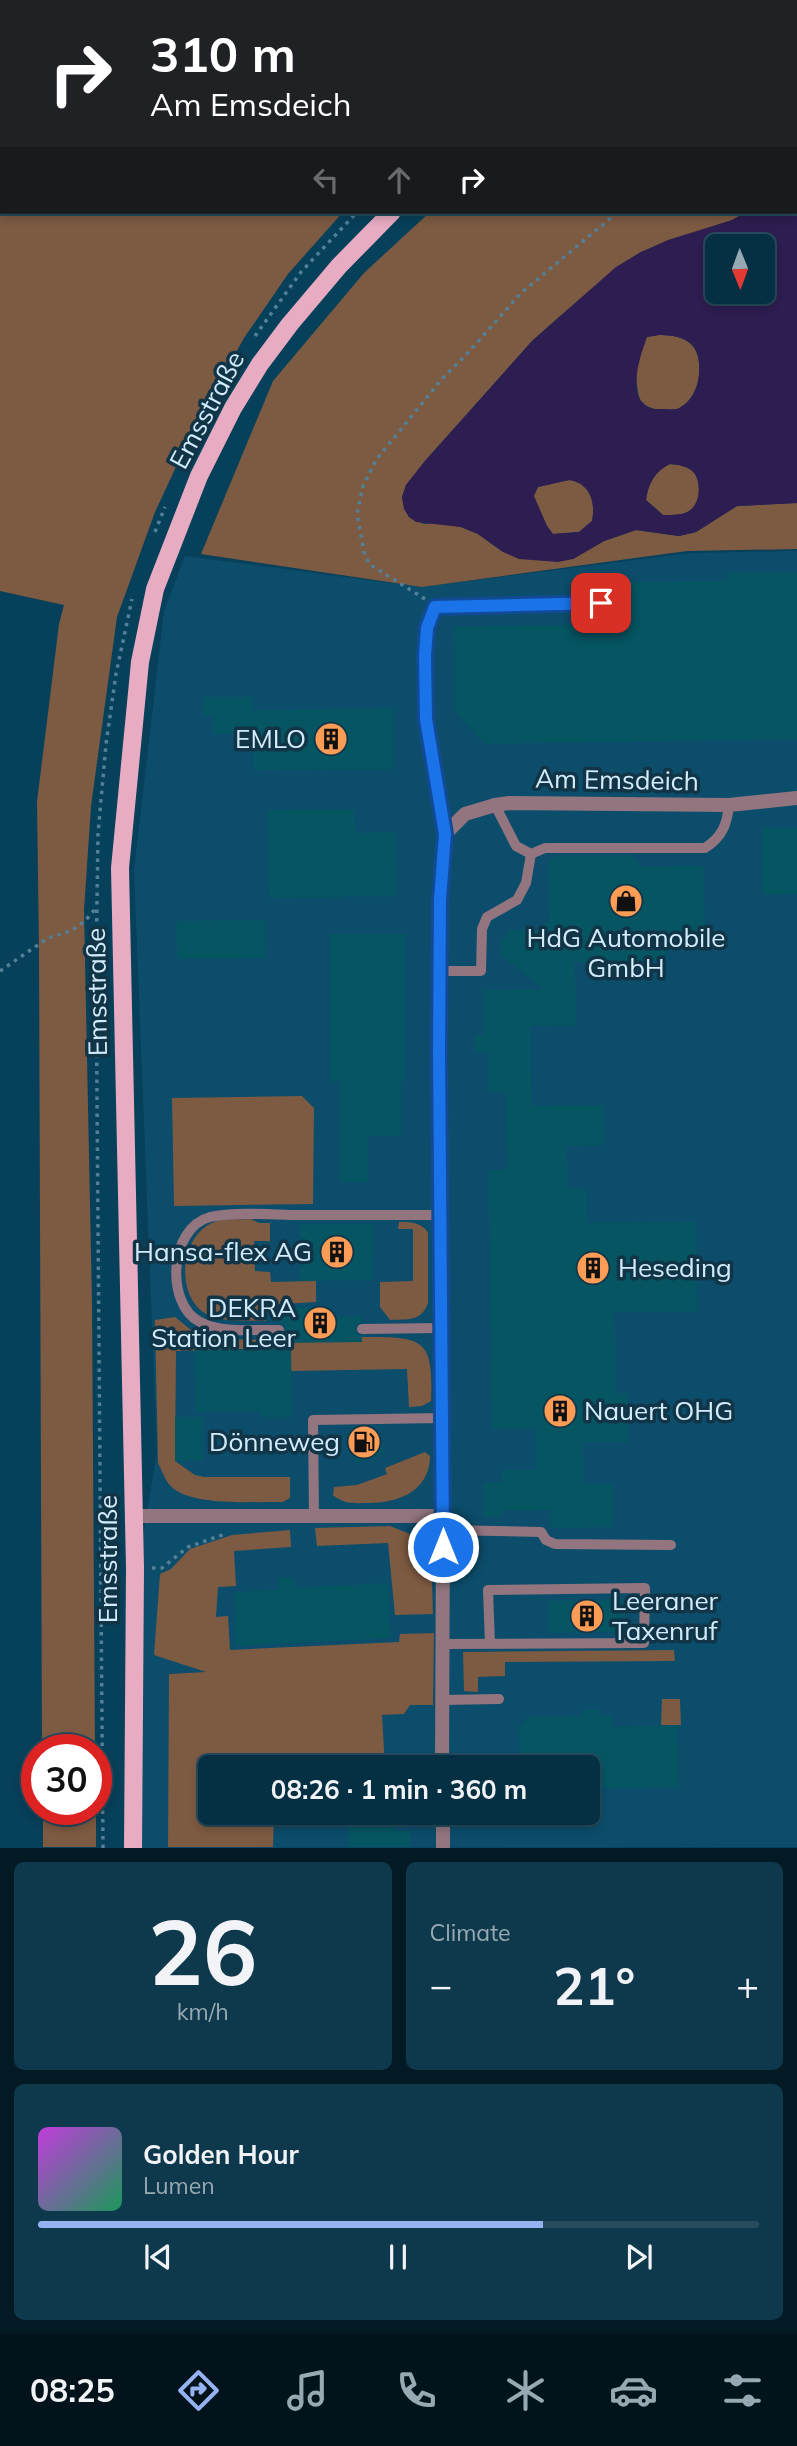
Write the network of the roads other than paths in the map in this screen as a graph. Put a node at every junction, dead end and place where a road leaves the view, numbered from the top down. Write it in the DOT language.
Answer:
graph roads {
  1 [pos="390,214"];
  2 [pos="601,603"];
  3 [pos="797,798"];
  4 [pos="495,805"];
  5 [pos="729,805"];
  6 [pos="445,834"];
  7 [pos="531,854"];
  8 [pos="440,971"];
  9 [pos="439,1215"];
  10 [pos="441,1328"];
  11 [pos="362,1329"];
  12 [pos="279,1330"];
  13 [pos="443,1418"];
  14 [pos="134,1516"];
  15 [pos="314,1518"];
  16 [pos="443,1523"];
  17 [pos="671,1545"];
  18 [pos="442,1644"];
  19 [pos="490,1644"];
  20 [pos="499,1699"];
  21 [pos="442,1700"];
  22 [pos="442,1755"];
  23 [pos="443,1825"];
  24 [pos="133,1847"];
  25 [pos="443,1847"];
  1 -- 14 [label="main road, Emsstraße"];
  2 -- 6 [label="lane"];
  3 -- 5 [label="street, Am Emsdeich"];
  4 -- 5 [label="street, Am Emsdeich"];
  4 -- 6 [label="street, Am Emsdeich"];
  4 -- 7 [label="lane"];
  5 -- 7 [label="lane"];
  6 -- 8 [label="street"];
  7 -- 8 [label="lane"];
  8 -- 9 [label="street"];
  9 -- 10 [label="street"];
  9 -- 12 [label="lane"];
  10 -- 11 [label="lane"];
  10 -- 13 [label="street"];
  13 -- 15 [label="lane"];
  13 -- 16 [label="street"];
  14 -- 15 [label="street"];
  14 -- 24 [label="main road, Emsstraße"];
  15 -- 16 [label="street"];
  16 -- 17 [label="lane"];
  16 -- 18 [label="street"];
  18 -- 19 [label="lane"];
  18 -- 21 [label="street"];
  19 -- 19 [label="lane"];
  20 -- 21 [label="lane"];
  21 -- 22 [label="street"];
  23 -- 25 [label="street"];
}
